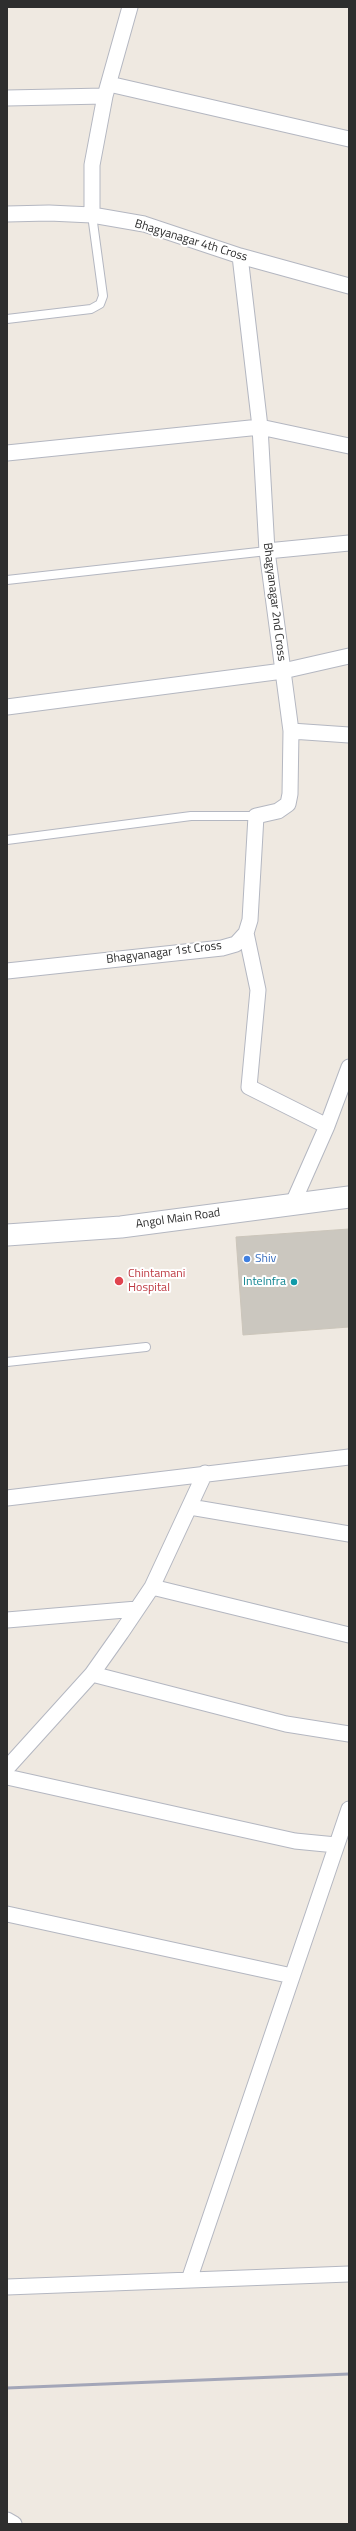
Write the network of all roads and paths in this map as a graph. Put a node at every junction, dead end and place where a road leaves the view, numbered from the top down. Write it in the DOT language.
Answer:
graph roads {
  1 [pos="130,7"];
  2 [pos="107,90"];
  3 [pos="7,98"];
  4 [pos="349,139"];
  5 [pos="7,214"];
  6 [pos="92,216"];
  7 [pos="240,256"];
  8 [pos="349,286"];
  9 [pos="7,319"];
  10 [pos="260,427"];
  11 [pos="349,446"];
  12 [pos="7,453"];
  13 [pos="349,543"];
  14 [pos="267,551"];
  15 [pos="7,580"];
  16 [pos="349,656"];
  17 [pos="283,671"];
  18 [pos="7,707"];
  19 [pos="291,731"];
  20 [pos="349,735"];
  21 [pos="256,816"];
  22 [pos="7,840"];
  23 [pos="246,932"];
  24 [pos="7,971"];
  25 [pos="349,1067"];
  26 [pos="327,1126"];
  27 [pos="349,1197"];
  28 [pos="294,1204"];
  29 [pos="7,1235"];
  30 [pos="146,1347"];
  31 [pos="7,1362"];
  32 [pos="349,1457"];
  33 [pos="205,1473"];
  34 [pos="7,1498"];
  35 [pos="190,1507"];
  36 [pos="349,1534"];
  37 [pos="152,1587"];
  38 [pos="137,1609"];
  39 [pos="7,1620"];
  40 [pos="349,1636"];
  41 [pos="92,1674"];
  42 [pos="349,1734"];
  43 [pos="7,1768"];
  44 [pos="7,1777"];
  45 [pos="349,1809"];
  46 [pos="336,1845"];
  47 [pos="7,1914"];
  48 [pos="292,1976"];
  49 [pos="349,2274"];
  50 [pos="189,2280"];
  51 [pos="7,2287"];
  52 [pos="7,2520"];
  53 [pos="14,2524"];
  1 -- 2 [label="street"];
  2 -- 3 [label="street"];
  2 -- 4 [label="street"];
  2 -- 6 [label="street"];
  5 -- 6 [label="street, Bhagyanagar 4th Cross"];
  6 -- 7 [label="street, Bhagyanagar 4th Cross"];
  6 -- 9 [label="lane"];
  7 -- 8 [label="street, Bhagyanagar 4th Cross"];
  7 -- 10 [label="street, Bhagyanagar 2nd Cross"];
  10 -- 11 [label="street"];
  10 -- 12 [label="street"];
  10 -- 14 [label="street, Bhagyanagar 2nd Cross"];
  13 -- 14 [label="street"];
  14 -- 15 [label="lane"];
  14 -- 17 [label="street, Bhagyanagar 2nd Cross"];
  16 -- 17 [label="street"];
  17 -- 18 [label="street, Bhagyanagar 2nd Cross"];
  17 -- 19 [label="street"];
  19 -- 20 [label="street"];
  19 -- 21 [label="street"];
  21 -- 22 [label="lane"];
  21 -- 23 [label="street"];
  23 -- 24 [label="street, Bhagyanagar 1st Cross"];
  23 -- 26 [label="street"];
  25 -- 26 [label="street"];
  26 -- 28 [label="street"];
  27 -- 28 [label="street, Angol Main Road"];
  28 -- 29 [label="street, Angol Main Road"];
  30 -- 31 [label="lane"];
  32 -- 33 [label="street"];
  33 -- 34 [label="street"];
  33 -- 35 [label="street"];
  35 -- 36 [label="street"];
  35 -- 37 [label="street"];
  37 -- 38 [label="street"];
  37 -- 40 [label="street"];
  38 -- 39 [label="street"];
  38 -- 41 [label="street"];
  41 -- 42 [label="street"];
  41 -- 43 [label="street"];
  44 -- 46 [label="street"];
  45 -- 46 [label="street"];
  46 -- 48 [label="street"];
  47 -- 48 [label="street"];
  48 -- 50 [label="street"];
  49 -- 50 [label="street"];
  50 -- 51 [label="street"];
  52 -- 53 [label="street"];
}
